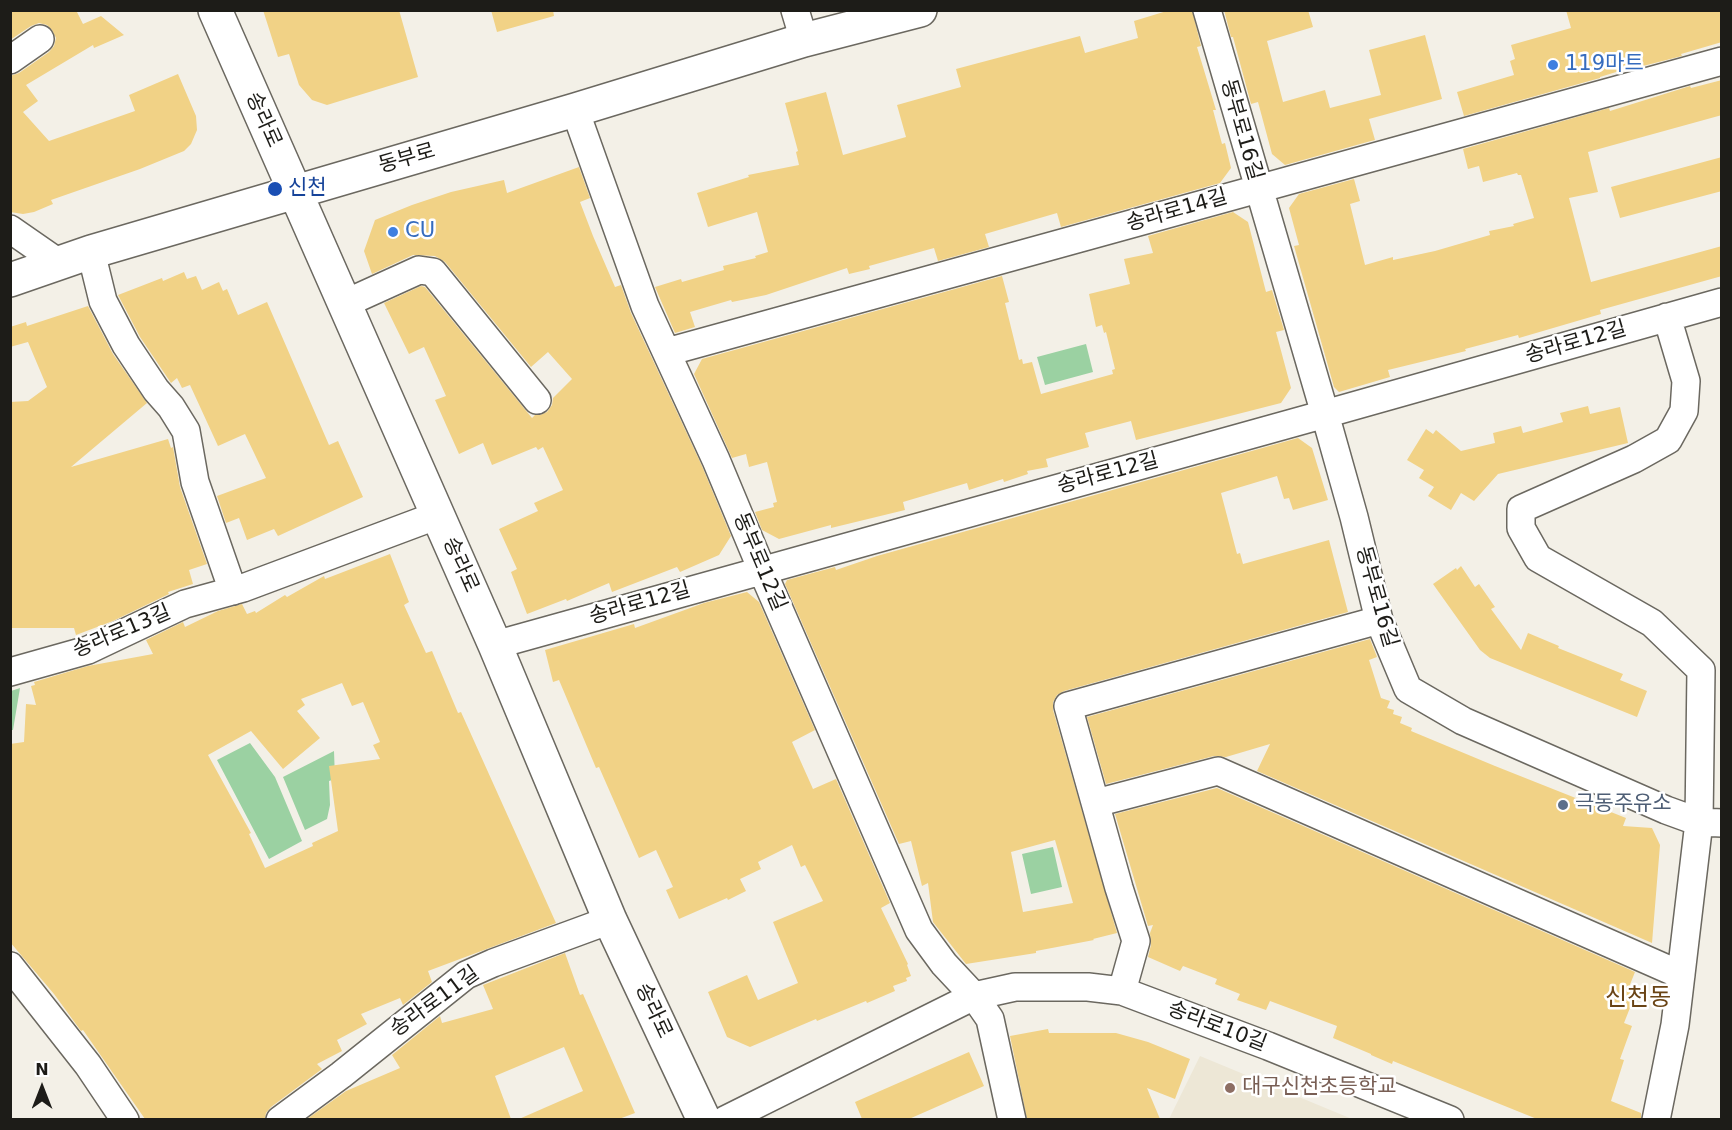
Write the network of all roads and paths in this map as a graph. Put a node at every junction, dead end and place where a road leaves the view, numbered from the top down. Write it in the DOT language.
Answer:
graph roads {
  1 [pos="215,10"];
  2 [pos="920,10"];
  3 [pos="1207,10"];
  4 [pos="800,26"];
  5 [pos="40,39"];
  6 [pos="10,60"];
  7 [pos="1722,61"];
  8 [pos="575,110"];
  9 [pos="1258,188"];
  10 [pos="294,192"];
  11 [pos="10,229"];
  12 [pos="91,252"];
  13 [pos="58,263"];
  14 [pos="10,280"];
  15 [pos="1722,302"];
  16 [pos="344,304"];
  17 [pos="1667,317"];
  18 [pos="667,352"];
  19 [pos="537,399"];
  20 [pos="1325,414"];
  21 [pos="438,515"];
  22 [pos="762,570"];
  23 [pos="232,591"];
  24 [pos="1379,620"];
  25 [pos="495,645"];
  26 [pos="10,672"];
  27 [pos="1096,803"];
  28 [pos="1710,823"];
  29 [pos="610,920"];
  30 [pos="10,966"];
  31 [pos="1681,975"];
  32 [pos="1122,991"];
  33 [pos="974,996"];
  34 [pos="125,1119"];
  35 [pos="280,1119"];
  36 [pos="704,1119"];
  37 [pos="725,1119"];
  38 [pos="1012,1119"];
  39 [pos="1449,1119"];
  40 [pos="1656,1119"];
  1 -- 10 [label="main road, 송라로"];
  2 -- 4 [label="main road, 동부로"];
  3 -- 9 [label="street, 동부로16길"];
  4 -- 8 [label="main road, 동부로"];
  5 -- 6 [label="street"];
  7 -- 9 [label="street, 송라로14길"];
  8 -- 10 [label="main road, 동부로"];
  8 -- 18 [label="street, 동부로12길"];
  9 -- 18 [label="street, 송라로14길"];
  9 -- 20 [label="street, 동부로16길"];
  10 -- 12 [label="main road, 동부로"];
  10 -- 16 [label="main road, 송라로"];
  11 -- 13 [label="street"];
  12 -- 13 [label="main road, 동부로"];
  12 -- 23 [label="street"];
  13 -- 14 [label="main road, 동부로"];
  15 -- 17 [label="street, 송라로12길"];
  16 -- 19 [label="street"];
  16 -- 21 [label="main road, 송라로"];
  17 -- 20 [label="street, 송라로12길"];
  17 -- 28 [label="street"];
  18 -- 22 [label="street, 동부로12길"];
  20 -- 22 [label="street, 송라로12길"];
  20 -- 24 [label="street, 동부로16길"];
  21 -- 23 [label="street, 송라로13길"];
  21 -- 25 [label="main road, 송라로"];
  22 -- 25 [label="street, 송라로12길"];
  22 -- 33 [label="street, 동부로12길"];
  23 -- 26 [label="street, 송라로13길"];
  24 -- 27 [label="street"];
  24 -- 28 [label="street, 동부로16길"];
  25 -- 29 [label="main road, 송라로"];
  27 -- 31 [label="street"];
  27 -- 32 [label="street"];
  28 -- 31 [label="street"];
  29 -- 35 [label="street, 송라로11길"];
  29 -- 36 [label="main road, 송라로"];
  30 -- 34 [label="street"];
  31 -- 40 [label="street"];
  32 -- 33 [label="street, 송라로10길"];
  32 -- 39 [label="street, 송라로10길"];
  33 -- 37 [label="street, 송라로10길"];
  33 -- 38 [label="street"];
}
